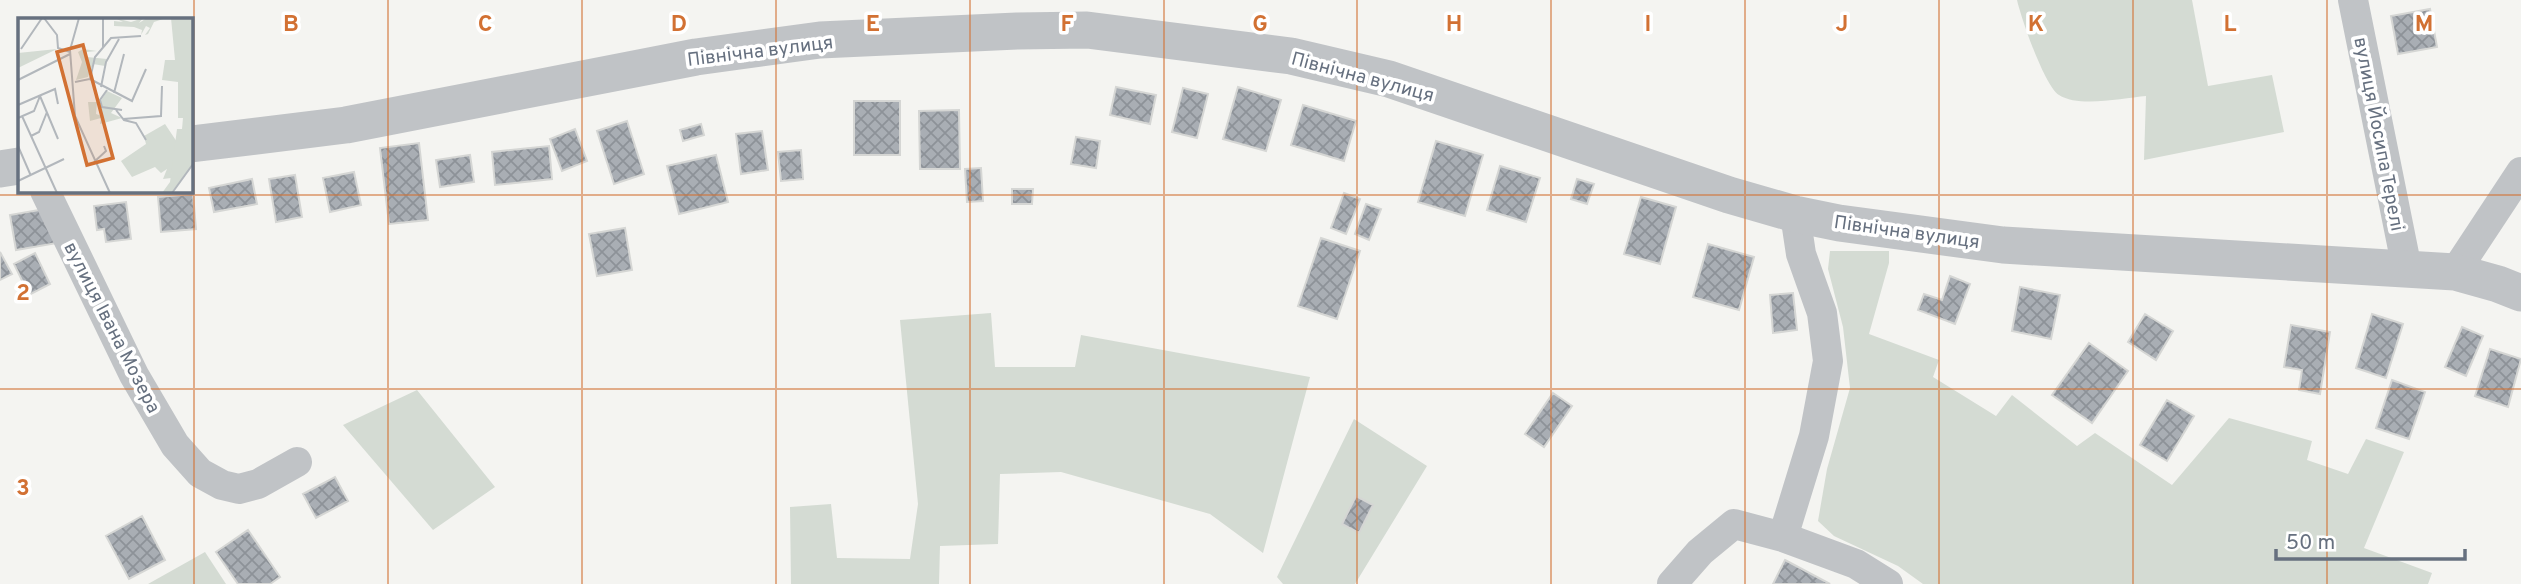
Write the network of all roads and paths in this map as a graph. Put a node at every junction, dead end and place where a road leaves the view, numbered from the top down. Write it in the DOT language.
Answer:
graph roads {
  1 [pos="2353,0"];
  2 [pos="192,144"];
  3 [pos="18,166"];
  4 [pos="0,169"];
  5 [pos="2521,172"];
  6 [pos="45,192"];
  7 [pos="1795,214"];
  8 [pos="2407,269"];
  9 [pos="2455,272"];
  10 [pos="2521,293"];
  11 [pos="298,462"];
  12 [pos="1783,537"];
  13 [pos="1852,574"];
  14 [pos="1672,584"];
  15 [pos="1888,584"];
  1 -- 8 [label="street, вулиця Йосипа Терелі"];
  2 -- 7 [label="street, Північна вулиця"];
  3 -- 4 [label="street"];
  5 -- 9 [label="street"];
  6 -- 11 [label="street, вулиця Івана Мозера"];
  7 -- 8 [label="street, Північна вулиця"];
  7 -- 12 [label="street"];
  8 -- 9 [label="street, Північна вулиця"];
  9 -- 10 [label="street, Північна вулиця"];
  12 -- 13 [label="street"];
  12 -- 14 [label="street"];
  13 -- 15 [label="street"];
}
